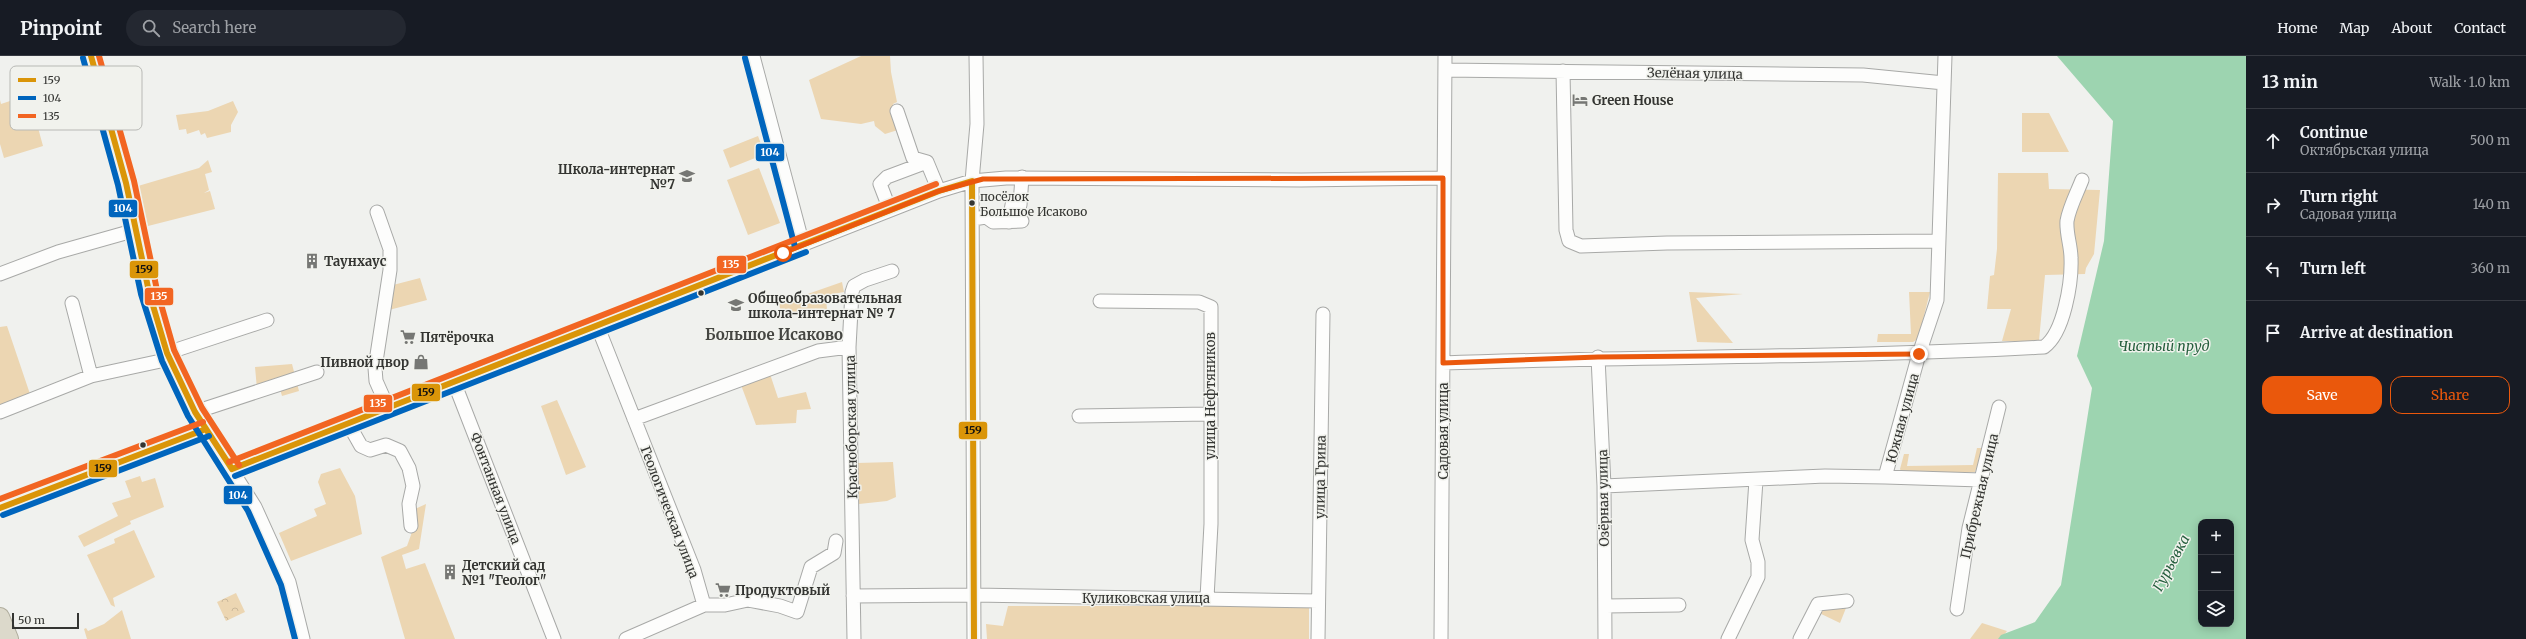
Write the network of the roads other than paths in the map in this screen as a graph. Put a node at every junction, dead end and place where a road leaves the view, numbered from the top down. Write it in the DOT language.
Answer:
graph roads {
  1 [pos="91,56"];
  2 [pos="753,56"];
  3 [pos="976,56"];
  4 [pos="1445,56"];
  5 [pos="1945,56"];
  6 [pos="94,66"];
  7 [pos="1445,70"];
  8 [pos="1563,71"];
  9 [pos="1944,83"];
  10 [pos="897,110"];
  11 [pos="112,130"];
  12 [pos="927,162"];
  13 [pos="1022,178"];
  14 [pos="1443,178"];
  15 [pos="2082,180"];
  16 [pos="972,181"];
  17 [pos="939,191"];
  18 [pos="890,210"];
  19 [pos="377,212"];
  20 [pos="973,219"];
  21 [pos="1022,221"];
  22 [pos="1009,222"];
  23 [pos="136,230"];
  24 [pos="1938,241"];
  25 [pos="804,244"];
  26 [pos="892,272"];
  27 [pos="0,274"];
  28 [pos="1100,301"];
  29 [pos="72,302"];
  30 [pos="1323,314"];
  31 [pos="267,320"];
  32 [pos="597,326"];
  33 [pos="849,347"];
  34 [pos="1919,354"];
  35 [pos="168,356"];
  36 [pos="1598,357"];
  37 [pos="1443,363"];
  38 [pos="317,372"];
  39 [pos="91,376"];
  40 [pos="454,382"];
  41 [pos="187,399"];
  42 [pos="1999,407"];
  43 [pos="388,408"];
  44 [pos="0,412"];
  45 [pos="195,412"];
  46 [pos="1209,414"];
  47 [pos="1078,416"];
  48 [pos="634,419"];
  49 [pos="348,423"];
  50 [pos="206,429"];
  51 [pos="184,438"];
  52 [pos="232,469"];
  53 [pos="1885,477"];
  54 [pos="1756,480"];
  55 [pos="1981,480"];
  56 [pos="1604,486"];
  57 [pos="0,508"];
  58 [pos="411,526"];
  59 [pos="836,540"];
  60 [pos="974,595"];
  61 [pos="853,596"];
  62 [pos="1208,598"];
  63 [pos="1318,601"];
  64 [pos="1847,601"];
  65 [pos="704,605"];
  66 [pos="1679,605"];
  67 [pos="1605,606"];
  68 [pos="1957,609"];
  69 [pos="0,617"];
  70 [pos="9,639"];
  71 [pos="303,639"];
  72 [pos="554,639"];
  73 [pos="626,639"];
  74 [pos="854,639"];
  75 [pos="974,639"];
  76 [pos="1318,639"];
  77 [pos="1441,639"];
  78 [pos="1605,639"];
  79 [pos="1728,639"];
  80 [pos="1800,639"];
  1 -- 6 [label="street"];
  2 -- 25 [label="street"];
  3 -- 16 [label="street"];
  4 -- 7 [label="street, Садовая улица"];
  5 -- 9 [label="street, Южная улица"];
  7 -- 8 [label="street, Зелёная улица"];
  7 -- 14 [label="street, Садовая улица"];
  8 -- 9 [label="street, Зелёная улица"];
  8 -- 24 [label="street"];
  9 -- 24 [label="street, Южная улица"];
  10 -- 12 [label="street"];
  11 -- 23 [label="street"];
  12 -- 17 [label="street"];
  12 -- 18 [label="street"];
  13 -- 14 [label="street"];
  13 -- 16 [label="street"];
  13 -- 22 [label="street"];
  14 -- 37 [label="street, Садовая улица"];
  15 -- 34 [label="street"];
  16 -- 17 [label="street"];
  16 -- 20 [label="street"];
  17 -- 18 [label="street"];
  18 -- 25 [label="street"];
  19 -- 43 [label="street"];
  20 -- 22 [label="street"];
  20 -- 60 [label="street"];
  21 -- 22 [label="street"];
  23 -- 27 [label="street"];
  23 -- 35 [label="street"];
  24 -- 34 [label="street, Южная улица"];
  25 -- 32 [label="street"];
  26 -- 33 [label="street"];
  28 -- 46 [label="street, улица Нефтяников"];
  29 -- 39 [label="street"];
  30 -- 63 [label="street, улица Грина"];
  31 -- 35 [label="street"];
  32 -- 40 [label="street"];
  32 -- 48 [label="street, Геологическая улица"];
  33 -- 48 [label="street, Красноборская улица"];
  33 -- 61 [label="street, Красноборская улица"];
  34 -- 36 [label="street"];
  34 -- 53 [label="street, Южная улица"];
  35 -- 39 [label="street"];
  35 -- 41 [label="street"];
  36 -- 37 [label="street"];
  36 -- 56 [label="street, Озёрная улица"];
  37 -- 77 [label="street, Садовая улица"];
  38 -- 45 [label="street"];
  39 -- 44 [label="street"];
  40 -- 43 [label="street"];
  40 -- 72 [label="street, Фонтанная улица"];
  41 -- 45 [label="street"];
  41 -- 51 [label="street"];
  42 -- 55 [label="street, Прибрежная улица"];
  43 -- 49 [label="street"];
  45 -- 50 [label="street"];
  46 -- 47 [label="street"];
  46 -- 62 [label="street, улица Нефтяников"];
  48 -- 65 [label="street, Геологическая улица"];
  49 -- 52 [label="street"];
  49 -- 58 [label="street"];
  50 -- 51 [label="street"];
  50 -- 52 [label="street"];
  51 -- 57 [label="street"];
  52 -- 71 [label="street"];
  53 -- 54 [label="street, Южная улица"];
  53 -- 55 [label="street"];
  54 -- 56 [label="street, Южная улица"];
  54 -- 79 [label="street"];
  55 -- 68 [label="street, Прибрежная улица"];
  56 -- 67 [label="street, Озёрная улица"];
  59 -- 65 [label="street"];
  60 -- 61 [label="street, Куликовская улица"];
  60 -- 62 [label="street, Куликовская улица"];
  60 -- 75 [label="street"];
  61 -- 74 [label="street, Красноборская улица"];
  62 -- 63 [label="street, Куликовская улица"];
  63 -- 76 [label="street, улица Грина"];
  64 -- 80 [label="street"];
  65 -- 73 [label="street"];
  66 -- 67 [label="street"];
  67 -- 78 [label="street, Озёрная улица"];
  69 -- 70 [label="highway"];
}
